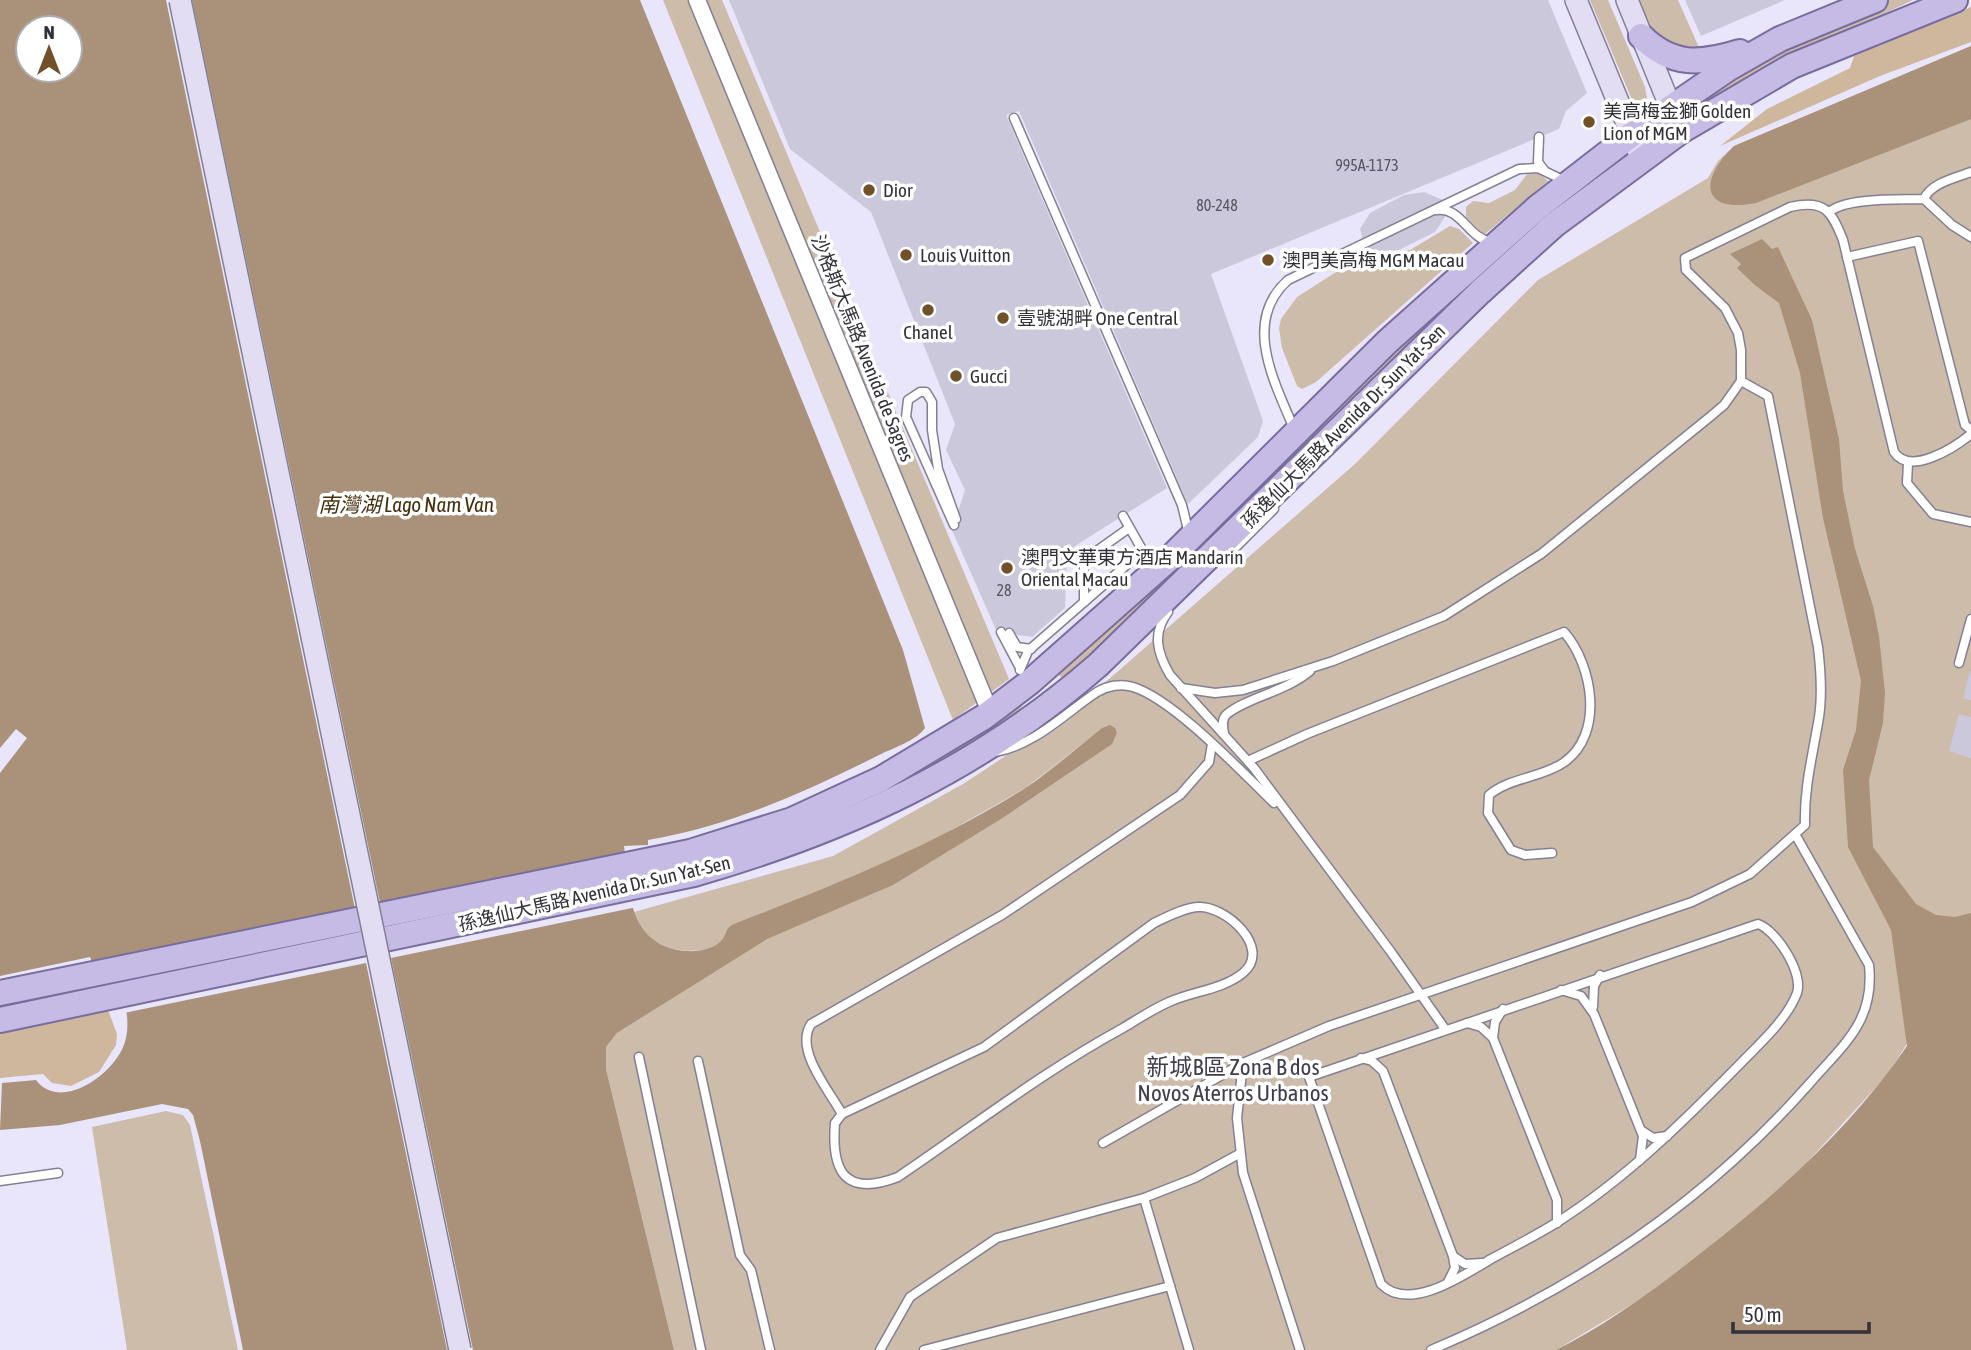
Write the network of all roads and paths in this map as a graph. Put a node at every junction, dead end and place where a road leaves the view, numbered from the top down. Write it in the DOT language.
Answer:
graph roads {
  1 [pos="180,0"];
  2 [pos="698,0"];
  3 [pos="1576,0"];
  4 [pos="1627,0"];
  5 [pos="1955,0"];
  6 [pos="1864,2"];
  7 [pos="1641,36"];
  8 [pos="1780,39"];
  9 [pos="1670,107"];
  10 [pos="1014,118"];
  11 [pos="1681,131"];
  12 [pos="1631,135"];
  13 [pos="1539,137"];
  14 [pos="1641,159"];
  15 [pos="1545,171"];
  16 [pos="1971,172"];
  17 [pos="1572,181"];
  18 [pos="1924,199"];
  19 [pos="1433,210"];
  20 [pos="1829,212"];
  21 [pos="1971,237"];
  22 [pos="1497,243"];
  23 [pos="1847,257"];
  24 [pos="1741,381"];
  25 [pos="1971,432"];
  26 [pos="1296,433"];
  27 [pos="1908,463"];
  28 [pos="1279,489"];
  29 [pos="1182,505"];
  30 [pos="1219,511"];
  31 [pos="1122,516"];
  32 [pos="955,522"];
  33 [pos="1971,522"];
  34 [pos="1129,528"];
  35 [pos="1188,540"];
  36 [pos="1232,551"];
  37 [pos="1144,553"];
  38 [pos="1170,558"];
  39 [pos="1181,598"];
  40 [pos="1084,602"];
  41 [pos="1971,619"];
  42 [pos="1031,649"];
  43 [pos="1959,663"];
  44 [pos="1098,665"];
  45 [pos="1315,667"];
  46 [pos="1025,676"];
  47 [pos="1181,688"];
  48 [pos="990,712"];
  49 [pos="1228,713"];
  50 [pos="1214,723"];
  51 [pos="1191,726"];
  52 [pos="1224,734"];
  53 [pos="1212,744"];
  54 [pos="979,755"];
  55 [pos="1248,761"];
  56 [pos="1288,818"];
  57 [pos="1795,834"];
  58 [pos="1552,853"];
  59 [pos="1600,975"];
  60 [pos="1559,990"];
  61 [pos="0,993"];
  62 [pos="1421,996"];
  63 [pos="1503,1009"];
  64 [pos="1594,1014"];
  65 [pos="0,1020"];
  66 [pos="1464,1023"];
  67 [pos="1445,1029"];
  68 [pos="1493,1038"];
  69 [pos="1392,1048"];
  70 [pos="639,1057"];
  71 [pos="1361,1058"];
  72 [pos="698,1061"];
  73 [pos="1243,1063"];
  74 [pos="1383,1071"];
  75 [pos="842,1114"];
  76 [pos="1640,1130"];
  77 [pos="1670,1135"];
  78 [pos="1103,1143"];
  79 [pos="1239,1154"];
  80 [pos="1640,1160"];
  81 [pos="58,1173"];
  82 [pos="0,1181"];
  83 [pos="1144,1198"];
  84 [pos="1557,1200"];
  85 [pos="1581,1205"];
  86 [pos="1557,1223"];
  87 [pos="1452,1256"];
  88 [pos="1486,1262"];
  89 [pos="1448,1282"];
  90 [pos="1170,1286"];
  91 [pos="460,1350"];
  92 [pos="701,1350"];
  93 [pos="769,1350"];
  94 [pos="880,1350"];
  95 [pos="924,1350"];
  96 [pos="1189,1350"];
  97 [pos="1300,1350"];
  98 [pos="1432,1350"];
  1 -- 91 [label="main road, bridge"];
  2 -- 48 [label="street, 沙格斯大馬路 Avenida de Sagres"];
  3 -- 12 [label="main road"];
  4 -- 7 [label="main road"];
  5 -- 11 [label="main road, 孫逸仙大馬路 Avenida Dr. Sun Yat-Sen"];
  6 -- 8 [label="main road, 孫逸仙大馬路 Avenida Dr. Sun Yat-Sen"];
  7 -- 8 [label="main road"];
  7 -- 9 [label="main road"];
  8 -- 9 [label="main road, 孫逸仙大馬路 Avenida Dr. Sun Yat-Sen"];
  9 -- 11 [label="main road"];
  9 -- 12 [label="main road, 孫逸仙大馬路 Avenida Dr. Sun Yat-Sen"];
  10 -- 29 [label="lane"];
  11 -- 14 [label="main road, 孫逸仙大馬路 Avenida Dr. Sun Yat-Sen"];
  12 -- 14 [label="main road"];
  12 -- 17 [label="main road, 孫逸仙大馬路 Avenida Dr. Sun Yat-Sen"];
  13 -- 15 [label="lane"];
  14 -- 28 [label="main road, 孫逸仙大馬路 Avenida Dr. Sun Yat-Sen"];
  15 -- 17 [label="lane"];
  15 -- 19 [label="lane"];
  16 -- 18 [label="lane"];
  17 -- 22 [label="main road, 孫逸仙大馬路 Avenida Dr. Sun Yat-Sen"];
  18 -- 20 [label="lane"];
  18 -- 21 [label="lane"];
  19 -- 22 [label="lane"];
  19 -- 26 [label="lane"];
  20 -- 23 [label="lane"];
  20 -- 24 [label="lane"];
  22 -- 26 [label="main road, 孫逸仙大馬路 Avenida Dr. Sun Yat-Sen"];
  23 -- 25 [label="lane"];
  23 -- 27 [label="lane"];
  24 -- 45 [label="lane"];
  24 -- 57 [label="lane"];
  25 -- 27 [label="lane"];
  26 -- 30 [label="main road, 孫逸仙大馬路 Avenida Dr. Sun Yat-Sen"];
  27 -- 33 [label="lane"];
  28 -- 36 [label="lane"];
  28 -- 44 [label="main road, 孫逸仙大馬路 Avenida Dr. Sun Yat-Sen"];
  29 -- 30 [label="lane"];
  29 -- 35 [label="lane"];
  30 -- 35 [label="main road, 孫逸仙大馬路 Avenida Dr. Sun Yat-Sen"];
  31 -- 34 [label="lane"];
  32 -- 32 [label="lane"];
  34 -- 37 [label="lane"];
  34 -- 40 [label="lane"];
  35 -- 38 [label="main road, 孫逸仙大馬路 Avenida Dr. Sun Yat-Sen"];
  37 -- 38 [label="lane"];
  37 -- 40 [label="lane"];
  38 -- 46 [label="main road, 孫逸仙大馬路 Avenida Dr. Sun Yat-Sen"];
  39 -- 47 [label="lane"];
  40 -- 42 [label="lane"];
  41 -- 43 [label="lane"];
  42 -- 46 [label="lane"];
  42 -- 46 [label="lane"];
  44 -- 46 [label="main road"];
  44 -- 54 [label="main road, 孫逸仙大馬路 Avenida Dr. Sun Yat-Sen"];
  45 -- 47 [label="lane"];
  45 -- 49 [label="lane"];
  46 -- 48 [label="main road, 孫逸仙大馬路 Avenida Dr. Sun Yat-Sen"];
  47 -- 50 [label="lane"];
  48 -- 61 [label="main road, 孫逸仙大馬路 Avenida Dr. Sun Yat-Sen"];
  49 -- 50 [label="lane"];
  49 -- 52 [label="lane"];
  50 -- 51 [label="lane"];
  50 -- 52 [label="lane"];
  51 -- 53 [label="lane"];
  51 -- 54 [label="lane"];
  52 -- 55 [label="lane"];
  53 -- 56 [label="lane"];
  53 -- 75 [label="lane"];
  54 -- 65 [label="main road, 孫逸仙大馬路 Avenida Dr. Sun Yat-Sen"];
  55 -- 56 [label="lane"];
  55 -- 58 [label="lane"];
  56 -- 62 [label="lane"];
  57 -- 62 [label="lane"];
  57 -- 98 [label="lane"];
  59 -- 60 [label="lane"];
  59 -- 64 [label="lane"];
  59 -- 77 [label="lane"];
  60 -- 63 [label="lane"];
  60 -- 64 [label="lane"];
  62 -- 67 [label="lane"];
  62 -- 73 [label="lane"];
  63 -- 66 [label="lane"];
  63 -- 68 [label="lane"];
  64 -- 76 [label="lane"];
  66 -- 67 [label="lane"];
  66 -- 68 [label="lane"];
  67 -- 69 [label="lane"];
  68 -- 84 [label="lane"];
  69 -- 71 [label="lane"];
  69 -- 74 [label="lane"];
  70 -- 92 [label="lane"];
  71 -- 74 [label="lane"];
  71 -- 89 [label="lane"];
  72 -- 93 [label="lane"];
  73 -- 78 [label="lane"];
  73 -- 79 [label="lane"];
  74 -- 87 [label="lane"];
  75 -- 75 [label="lane"];
  76 -- 77 [label="lane"];
  76 -- 80 [label="lane"];
  77 -- 80 [label="lane"];
  79 -- 83 [label="lane"];
  79 -- 97 [label="lane"];
  80 -- 85 [label="lane"];
  81 -- 82 [label="lane"];
  83 -- 90 [label="lane"];
  83 -- 94 [label="lane"];
  84 -- 85 [label="lane"];
  84 -- 86 [label="lane"];
  85 -- 86 [label="lane"];
  86 -- 88 [label="lane"];
  87 -- 88 [label="lane"];
  87 -- 89 [label="lane"];
  88 -- 89 [label="lane"];
  90 -- 95 [label="lane"];
  90 -- 96 [label="lane"];
}
